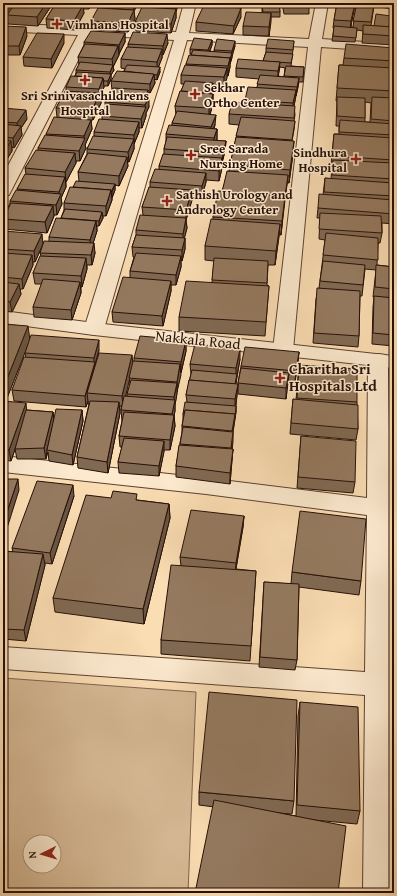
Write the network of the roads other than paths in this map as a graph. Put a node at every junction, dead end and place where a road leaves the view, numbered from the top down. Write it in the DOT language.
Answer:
graph roads {
  1 [pos="190,3"];
  2 [pos="322,3"];
  3 [pos="3,27"];
  4 [pos="86,32"];
  5 [pos="182,36"];
  6 [pos="316,43"];
  7 [pos="394,48"];
  8 [pos="3,191"];
  9 [pos="3,317"];
  10 [pos="94,329"];
  11 [pos="283,350"];
  12 [pos="386,361"];
  13 [pos="3,464"];
  14 [pos="386,509"];
  15 [pos="3,658"];
  16 [pos="386,685"];
  17 [pos="379,893"];
  1 -- 5 [label="street"];
  2 -- 6 [label="street"];
  3 -- 4 [label="street"];
  4 -- 5 [label="street"];
  4 -- 8 [label="street"];
  5 -- 6 [label="street"];
  5 -- 10 [label="street"];
  6 -- 7 [label="street"];
  6 -- 11 [label="street"];
  9 -- 10 [label="street, Nakkala Road"];
  10 -- 11 [label="street, Nakkala Road"];
  11 -- 12 [label="street, Nakkala Road"];
  12 -- 14 [label="street"];
  13 -- 14 [label="street"];
  14 -- 16 [label="street"];
  15 -- 16 [label="street"];
  16 -- 17 [label="street"];
}
